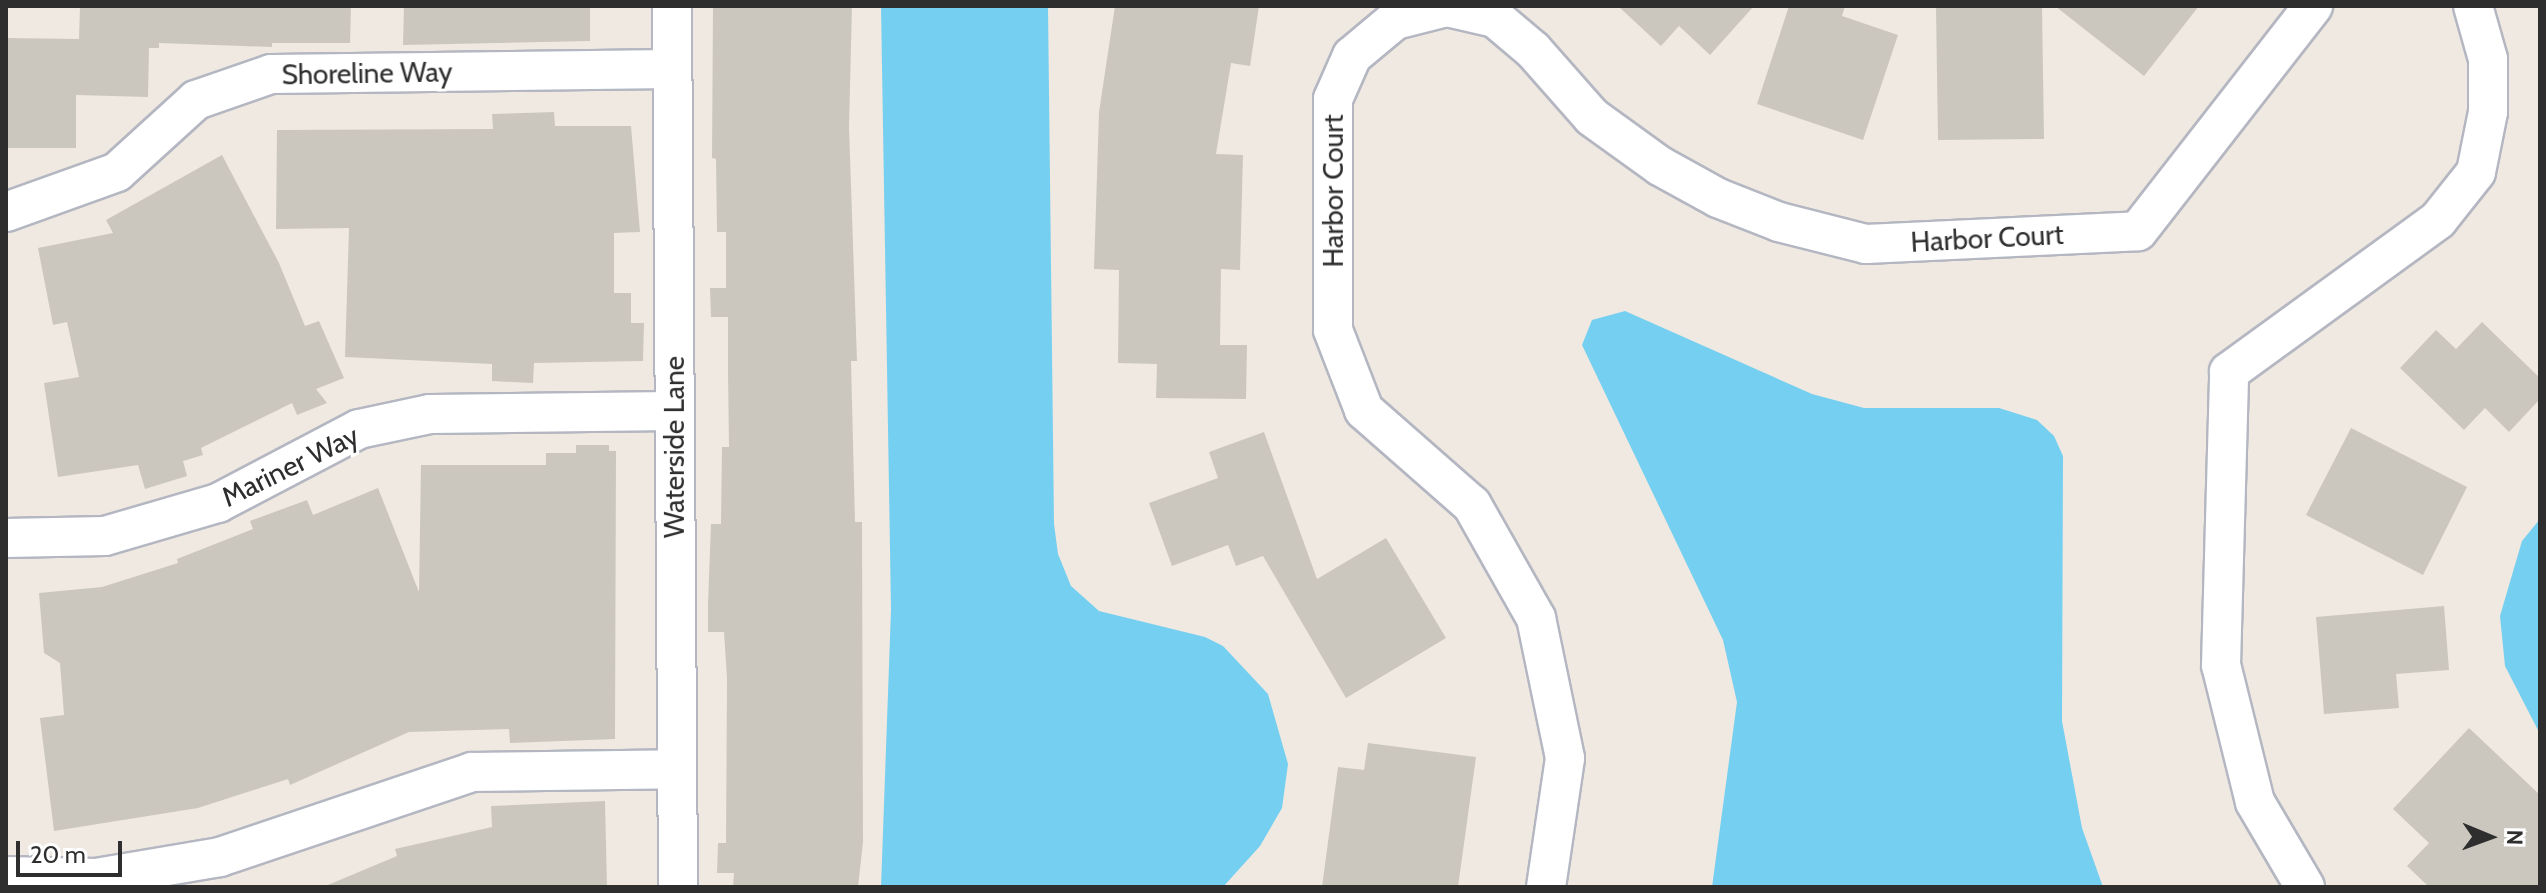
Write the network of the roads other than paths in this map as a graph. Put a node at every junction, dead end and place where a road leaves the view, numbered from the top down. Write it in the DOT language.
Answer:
graph roads {
  1 [pos="672,6"];
  2 [pos="2313,6"];
  3 [pos="2473,6"];
  4 [pos="672,69"];
  5 [pos="6,212"];
  6 [pos="673,411"];
  7 [pos="6,538"];
  8 [pos="676,769"];
  9 [pos="6,876"];
  10 [pos="678,887"];
  11 [pos="1546,887"];
  12 [pos="2305,887"];
  1 -- 4 [label="street, Waterside Lane"];
  2 -- 11 [label="street, Harbor Court"];
  3 -- 12 [label="street"];
  4 -- 5 [label="street, Shoreline Way"];
  4 -- 6 [label="street, Waterside Lane"];
  6 -- 7 [label="street, Mariner Way"];
  6 -- 8 [label="street, Waterside Lane"];
  8 -- 9 [label="street"];
  8 -- 10 [label="street, Waterside Lane"];
}
